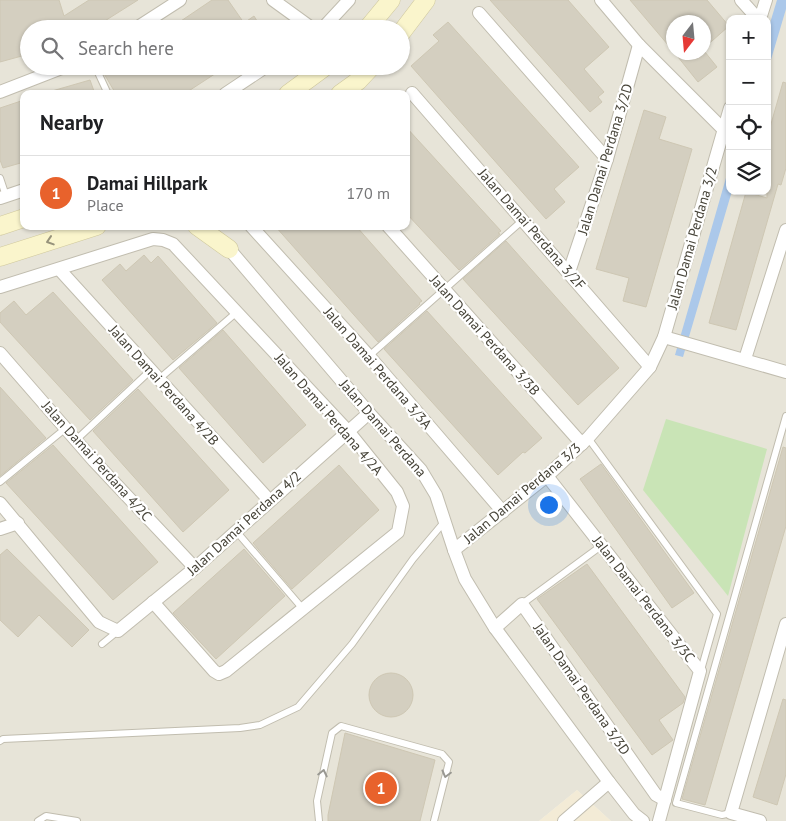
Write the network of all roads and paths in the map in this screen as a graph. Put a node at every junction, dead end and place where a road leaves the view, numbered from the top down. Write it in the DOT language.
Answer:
graph roads {
  1 [pos="180,0"];
  2 [pos="273,0"];
  3 [pos="349,0"];
  4 [pos="391,0"];
  5 [pos="426,0"];
  6 [pos="741,0"];
  7 [pos="766,0"];
  8 [pos="606,2"];
  9 [pos="479,13"];
  10 [pos="755,15"];
  11 [pos="760,15"];
  12 [pos="149,20"];
  13 [pos="300,20"];
  14 [pos="330,20"];
  15 [pos="374,20"];
  16 [pos="410,21"];
  17 [pos="639,45"];
  18 [pos="42,75"];
  19 [pos="99,75"];
  20 [pos="254,75"];
  21 [pos="314,75"];
  22 [pos="364,75"];
  23 [pos="1,90"];
  24 [pos="106,90"];
  25 [pos="231,90"];
  26 [pos="293,90"];
  27 [pos="346,90"];
  28 [pos="412,93"];
  29 [pos="726,119"];
  30 [pos="723,128"];
  31 [pos="607,159"];
  32 [pos="0,178"];
  33 [pos="20,191"];
  34 [pos="3,197"];
  35 [pos="20,219"];
  36 [pos="523,220"];
  37 [pos="0,226"];
  38 [pos="84,230"];
  39 [pos="203,230"];
  40 [pos="212,230"];
  41 [pos="218,230"];
  42 [pos="255,230"];
  43 [pos="392,230"];
  44 [pos="786,230"];
  45 [pos="229,249"];
  46 [pos="782,256"];
  47 [pos="0,257"];
  48 [pos="59,269"];
  49 [pos="570,272"];
  50 [pos="0,287"];
  51 [pos="444,290"];
  52 [pos="238,312"];
  53 [pos="670,339"];
  54 [pos="0,353"];
  55 [pos="369,356"];
  56 [pos="744,359"];
  57 [pos="650,367"];
  58 [pos="786,372"];
  59 [pos="155,375"];
  60 [pos="369,413"];
  61 [pos="786,416"];
  62 [pos="66,428"];
  63 [pos="348,431"];
  64 [pos="76,440"];
  65 [pos="585,441"];
  66 [pos="547,476"];
  67 [pos="0,482"];
  68 [pos="269,500"];
  69 [pos="0,503"];
  70 [pos="503,512"];
  71 [pos="444,521"];
  72 [pos="18,523"];
  73 [pos="0,529"];
  74 [pos="236,530"];
  75 [pos="601,546"];
  76 [pos="454,550"];
  77 [pos="195,568"];
  78 [pos="153,602"];
  79 [pos="522,604"];
  80 [pos="303,609"];
  81 [pos="495,628"];
  82 [pos="118,631"];
  83 [pos="785,632"];
  84 [pos="102,644"];
  85 [pos="700,671"];
  86 [pos="0,741"];
  87 [pos="609,782"];
  88 [pos="665,800"];
  89 [pos="731,813"];
  90 [pos="567,820"];
  91 [pos="38,821"];
  92 [pos="77,821"];
  93 [pos="319,821"];
  94 [pos="434,821"];
  95 [pos="643,821"];
  96 [pos="659,821"];
  97 [pos="760,821"];
  1 -- 12 [label="street"];
  2 -- 13 [label="street"];
  3 -- 14 [label="street"];
  4 -- 15 [label="main road"];
  5 -- 16 [label="main road"];
  6 -- 10 [label="street"];
  7 -- 11 [label="street"];
  8 -- 17 [label="street"];
  9 -- 31 [label="street"];
  17 -- 30 [label="street"];
  17 -- 31 [label="street, Jalan Damai Perdana 3/2D"];
  18 -- 23 [label="street"];
  19 -- 24 [label="lane"];
  20 -- 25 [label="street"];
  21 -- 26 [label="main road"];
  22 -- 27 [label="main road"];
  28 -- 36 [label="street, Jalan Damai Perdana 3/2F"];
  29 -- 30 [label="street, Jalan Damai Perdana 3/2"];
  30 -- 53 [label="street, Jalan Damai Perdana 3/2"];
  31 -- 49 [label="street, Jalan Damai Perdana 3/2D"];
  32 -- 34 [label="lane"];
  33 -- 34 [label="street"];
  35 -- 37 [label="main road"];
  36 -- 49 [label="street, Jalan Damai Perdana 3/2F"];
  36 -- 51 [label="lane"];
  38 -- 47 [label="main road, one-way"];
  39 -- 45 [label="main road"];
  40 -- 45 [label="street, Jalan Damai Perdana"];
  41 -- 45 [label="main road"];
  42 -- 55 [label="street, Jalan Damai Perdana 3/3A"];
  43 -- 51 [label="street, Jalan Damai Perdana 3/3B"];
  44 -- 46 [label="street"];
  45 -- 60 [label="street, Jalan Damai Perdana"];
  46 -- 56 [label="street"];
  48 -- 50 [label="street, Jalan Damai Perdana 4/2A"];
  48 -- 52 [label="street, Jalan Damai Perdana 4/2A"];
  48 -- 59 [label="street, Jalan Damai Perdana 4/2B"];
  49 -- 57 [label="street, Jalan Damai Perdana 3/2F"];
  51 -- 55 [label="lane"];
  51 -- 65 [label="street, Jalan Damai Perdana 3/3B"];
  52 -- 59 [label="lane"];
  52 -- 63 [label="street, Jalan Damai Perdana 4/2A"];
  53 -- 56 [label="street"];
  53 -- 57 [label="street, Jalan Damai Perdana 3/2"];
  54 -- 62 [label="street, Jalan Damai Perdana 4/2C"];
  55 -- 70 [label="street, Jalan Damai Perdana 3/3A"];
  56 -- 58 [label="street"];
  57 -- 65 [label="street, Jalan Damai Perdana 3/3"];
  59 -- 64 [label="lane"];
  59 -- 68 [label="street, Jalan Damai Perdana 4/2B"];
  60 -- 63 [label="street, Jalan Damai Perdana 4/2"];
  60 -- 71 [label="street, Jalan Damai Perdana"];
  61 -- 89 [label="lane"];
  62 -- 64 [label="street, Jalan Damai Perdana 4/2C"];
  62 -- 67 [label="lane"];
  63 -- 68 [label="street, Jalan Damai Perdana 4/2"];
  63 -- 80 [label="street, Jalan Damai Perdana 4/2A"];
  64 -- 77 [label="street, Jalan Damai Perdana 4/2C"];
  65 -- 66 [label="street, Jalan Damai Perdana 3/3"];
  65 -- 85 [label="lane"];
  66 -- 70 [label="street, Jalan Damai Perdana 3/3"];
  66 -- 75 [label="street, Jalan Damai Perdana 3/3C"];
  68 -- 74 [label="street, Jalan Damai Perdana 4/2"];
  69 -- 72 [label="street"];
  70 -- 76 [label="street, Jalan Damai Perdana 3/3"];
  71 -- 76 [label="street, Jalan Damai Perdana"];
  71 -- 86 [label="lane"];
  72 -- 73 [label="street"];
  72 -- 82 [label="street"];
  74 -- 77 [label="street, Jalan Damai Perdana 4/2"];
  74 -- 80 [label="lane"];
  75 -- 79 [label="lane"];
  75 -- 85 [label="street, Jalan Damai Perdana 3/3C"];
  76 -- 81 [label="street, Jalan Damai Perdana"];
  77 -- 78 [label="street, Jalan Damai Perdana 4/2"];
  78 -- 80 [label="street, Jalan Damai Perdana 4/2A"];
  78 -- 82 [label="street, Jalan Damai Perdana 4/2"];
  79 -- 81 [label="street"];
  79 -- 88 [label="street, Jalan Damai Perdana 3/3D"];
  81 -- 87 [label="street, Jalan Damai Perdana"];
  82 -- 84 [label="lane"];
  83 -- 89 [label="street"];
  85 -- 88 [label="street, Jalan Damai Perdana 3/3C"];
  87 -- 90 [label="street"];
  87 -- 95 [label="street, Jalan Damai Perdana"];
  88 -- 96 [label="street, Jalan Damai Perdana 3/3C"];
  89 -- 97 [label="street"];
  91 -- 92 [label="lane"];
  93 -- 94 [label="lane, one-way"];
}
